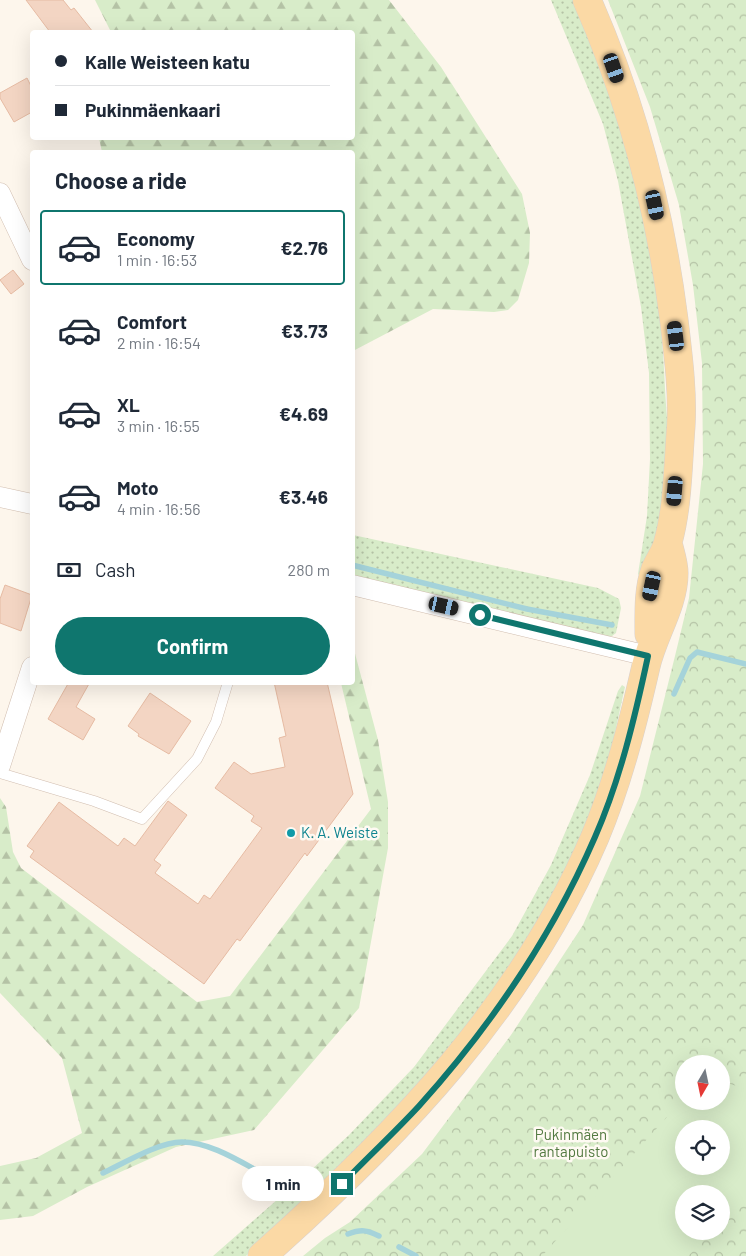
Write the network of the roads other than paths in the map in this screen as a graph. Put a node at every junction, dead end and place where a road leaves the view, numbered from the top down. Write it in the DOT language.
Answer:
graph roads {
  1 [pos="587,0"];
  2 [pos="0,193"];
  3 [pos="30,256"];
  4 [pos="0,497"];
  5 [pos="30,504"];
  6 [pos="355,586"];
  7 [pos="648,656"];
  8 [pos="30,674"];
  9 [pos="227,685"];
  10 [pos="0,766"];
  11 [pos="0,773"];
  12 [pos="262,1256"];
  1 -- 7 [label="main road"];
  2 -- 3 [label="street"];
  4 -- 5 [label="street"];
  6 -- 7 [label="street"];
  7 -- 12 [label="main road"];
  8 -- 10 [label="street"];
  9 -- 11 [label="lane"];
}
